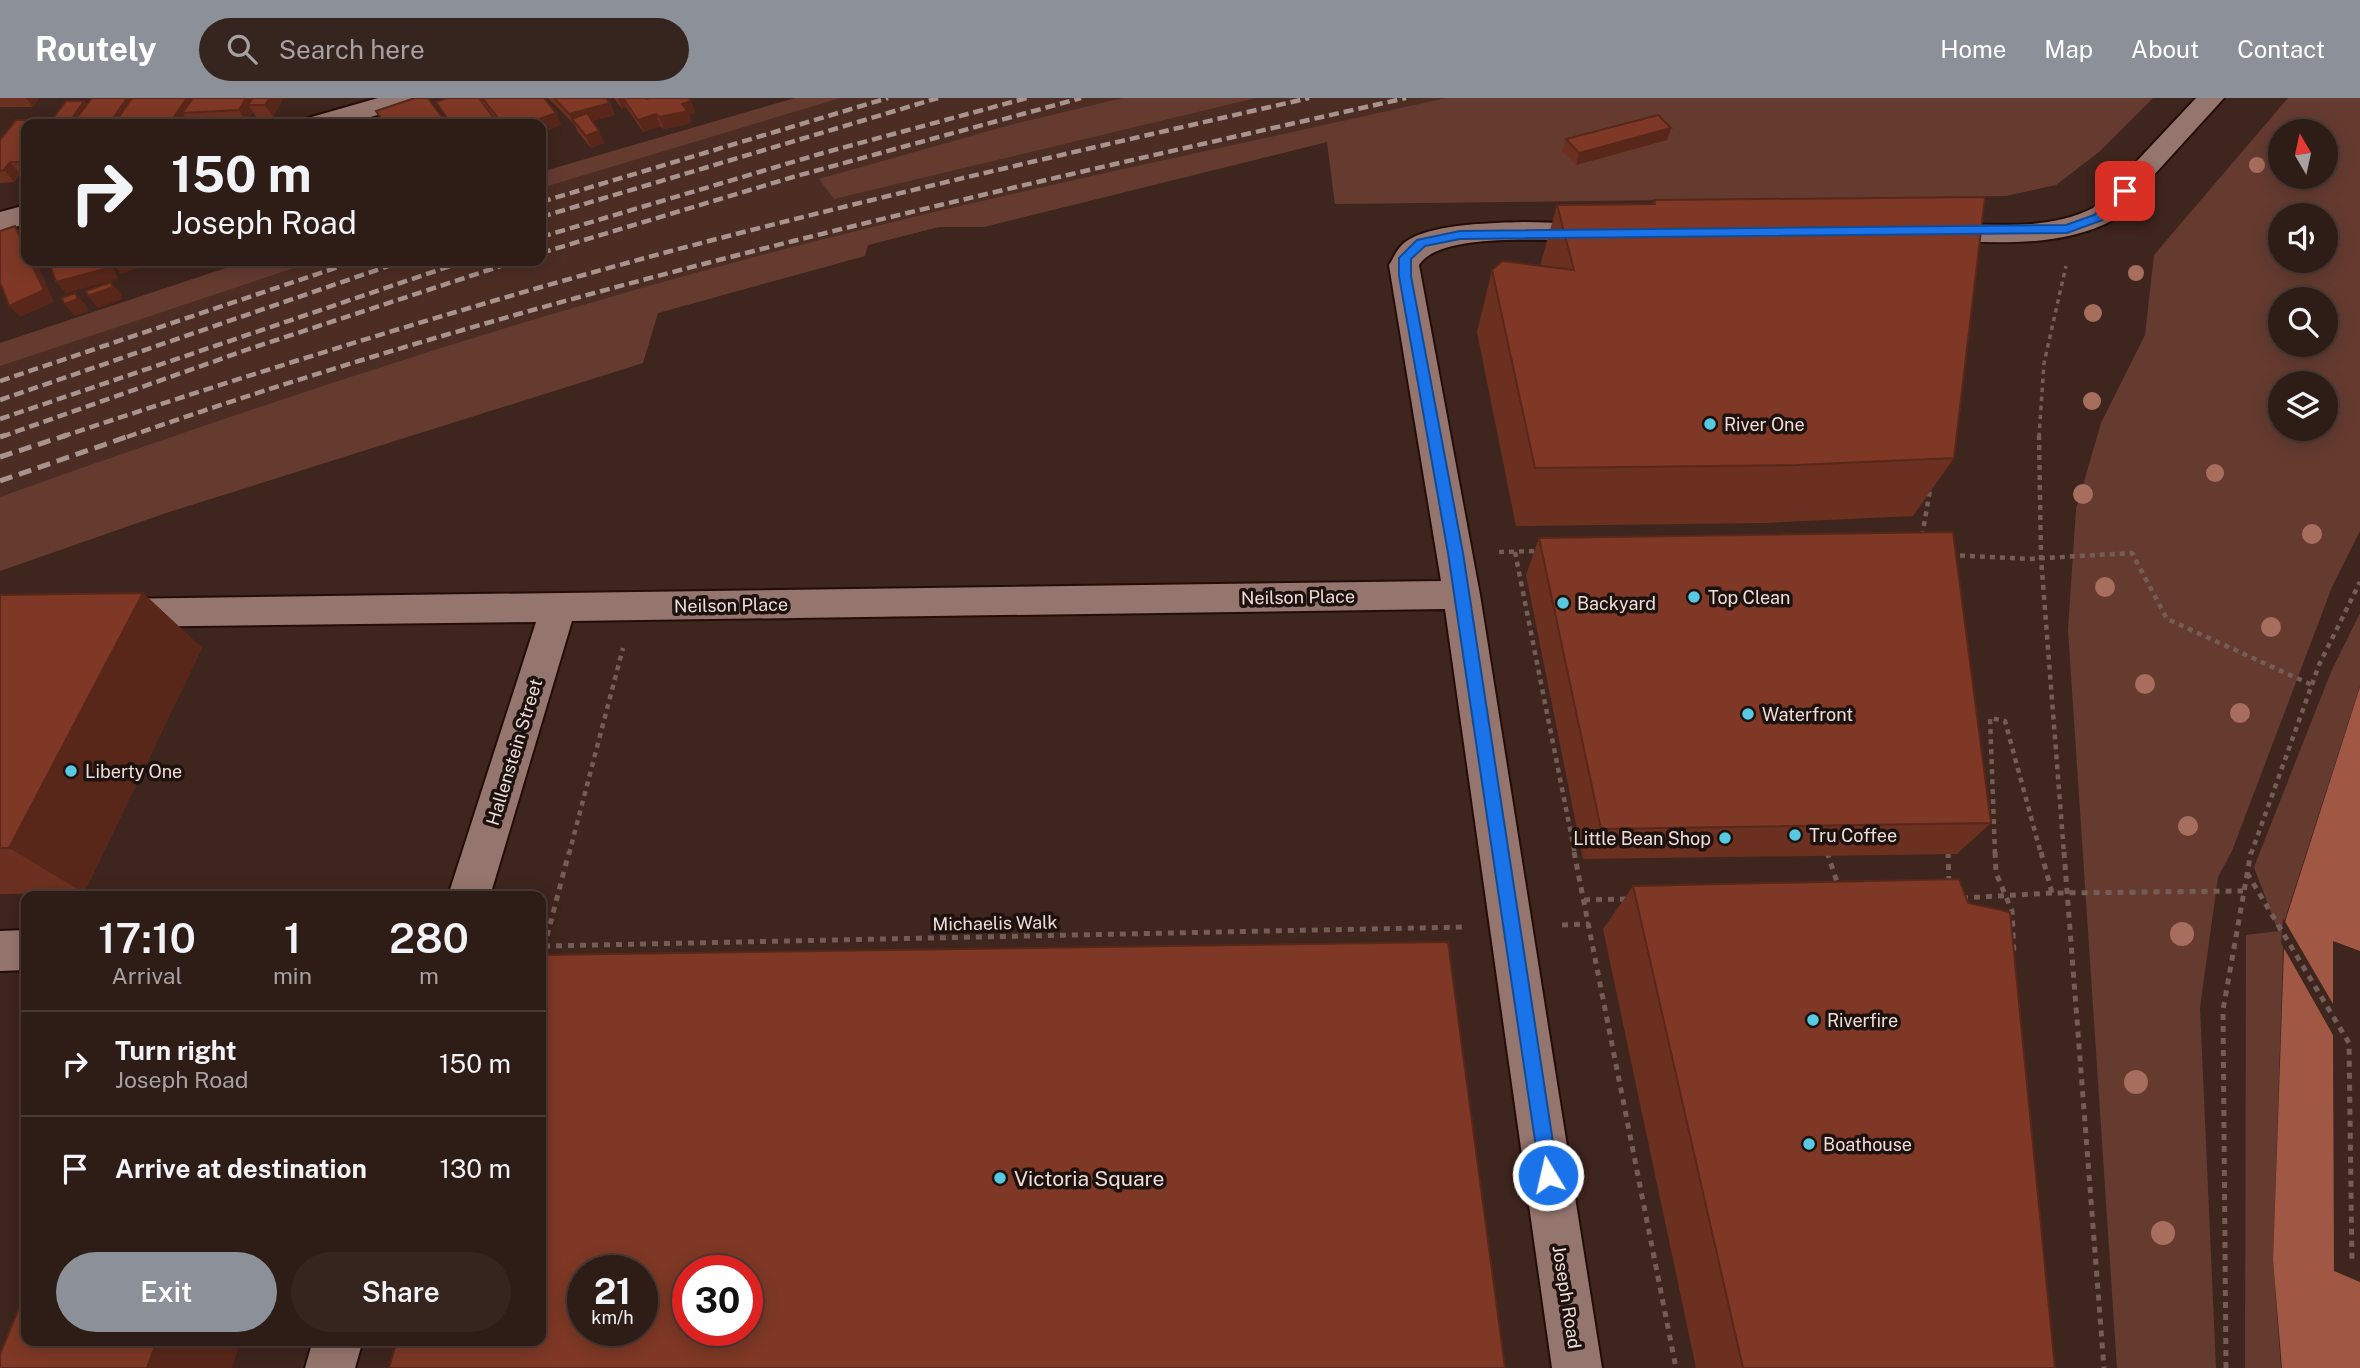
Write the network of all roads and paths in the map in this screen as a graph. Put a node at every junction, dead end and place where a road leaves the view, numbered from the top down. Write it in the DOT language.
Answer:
graph roads {
  1 [pos="407,98"];
  2 [pos="2211,98"];
  3 [pos="335,119"];
  4 [pos="21,216"];
  5 [pos="0,222"];
  6 [pos="1906,232"];
  7 [pos="1629,233"];
  8 [pos="2069,255"];
  9 [pos="1931,481"];
  10 [pos="1920,542"];
  11 [pos="1542,551"];
  12 [pos="1515,552"];
  13 [pos="1455,553"];
  14 [pos="1947,555"];
  15 [pos="2040,558"];
  16 [pos="2360,582"];
  17 [pos="1462,595"];
  18 [pos="634,607"];
  19 [pos="558,608"];
  20 [pos="84,614"];
  21 [pos="2312,685"];
  22 [pos="1947,836"];
  23 [pos="1824,844"];
  24 [pos="2246,872"];
  25 [pos="1948,886"];
  26 [pos="471,891"];
  27 [pos="2243,891"];
  28 [pos="2052,893"];
  29 [pos="2068,893"];
  30 [pos="1841,895"];
  31 [pos="2006,895"];
  32 [pos="1638,899"];
  33 [pos="1584,900"];
  34 [pos="1960,910"];
  35 [pos="1589,924"];
  36 [pos="1553,925"];
  37 [pos="1467,927"];
  38 [pos="546,938"];
  39 [pos="546,946"];
  40 [pos="21,950"];
  41 [pos="0,951"];
  42 [pos="2014,966"];
  43 [pos="2352,1264"];
  44 [pos="336,1346"];
  45 [pos="330,1368"];
  46 [pos="1577,1368"];
  47 [pos="1676,1368"];
  48 [pos="2104,1368"];
  49 [pos="2226,1368"];
  1 -- 3 [label="street"];
  2 -- 6 [label="street"];
  4 -- 5 [label="street"];
  7 -- 13 [label="street, Joseph Road"];
  8 -- 15 [label="path"];
  9 -- 10 [label="path"];
  11 -- 12 [label="path"];
  12 -- 13 [label="path"];
  12 -- 33 [label="path"];
  13 -- 17 [label="street, Joseph Road"];
  14 -- 15 [label="path"];
  15 -- 21 [label="path"];
  15 -- 29 [label="path"];
  16 -- 21 [label="path"];
  17 -- 18 [label="street, Neilson Place"];
  17 -- 46 [label="street, Joseph Road"];
  18 -- 19 [label="street, Neilson Place"];
  18 -- 38 [label="path"];
  19 -- 20 [label="street, Neilson Place"];
  19 -- 26 [label="street, Hallenstein Street"];
  21 -- 24 [label="path"];
  22 -- 25 [label="path"];
  23 -- 30 [label="path"];
  24 -- 27 [label="path"];
  24 -- 43 [label="path"];
  27 -- 29 [label="path"];
  27 -- 49 [label="path"];
  28 -- 29 [label="path"];
  28 -- 31 [label="path"];
  28 -- 31 [label="path"];
  29 -- 48 [label="path"];
  31 -- 34 [label="path"];
  31 -- 42 [label="path"];
  32 -- 33 [label="path"];
  33 -- 35 [label="path"];
  35 -- 36 [label="path"];
  35 -- 47 [label="path"];
  37 -- 39 [label="path, Michaelis Walk"];
  40 -- 41 [label="street"];
  44 -- 45 [label="street"];
}
